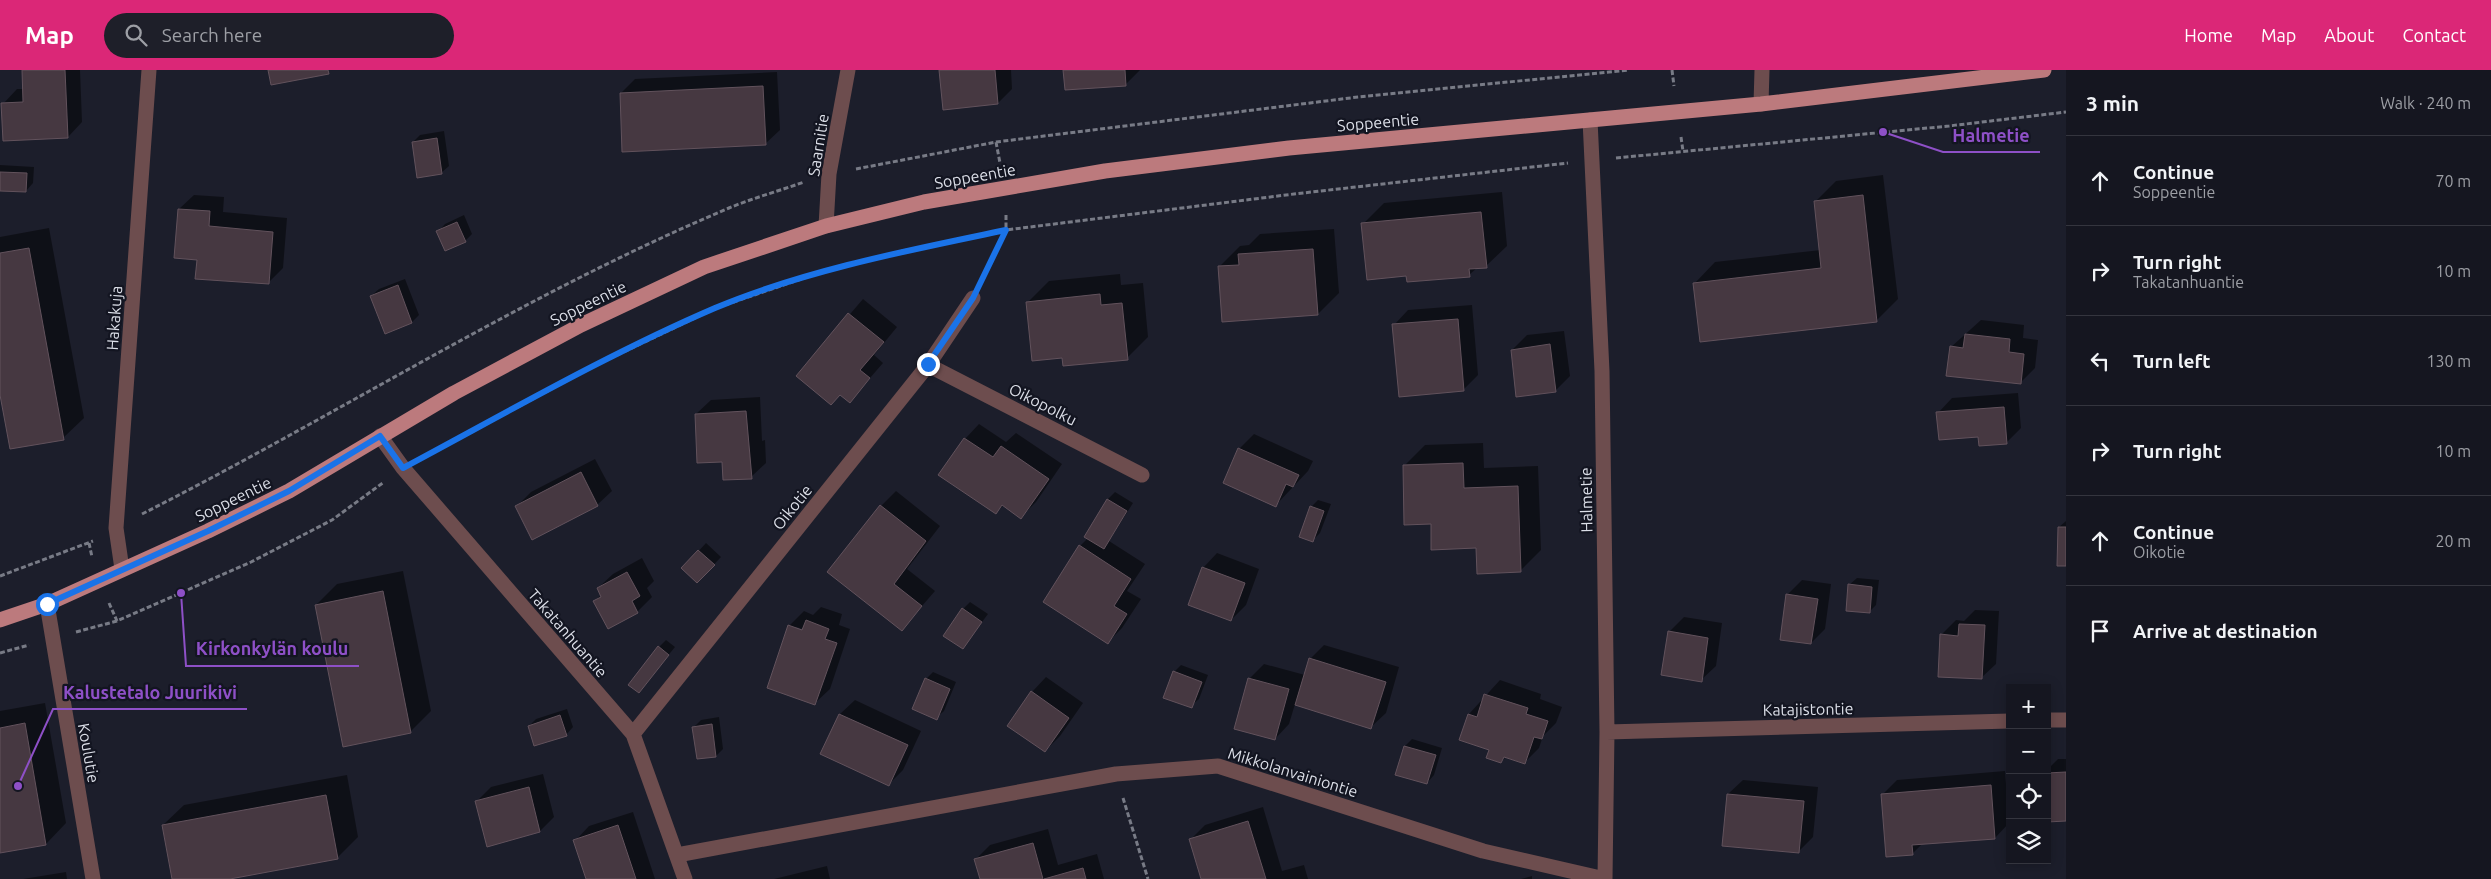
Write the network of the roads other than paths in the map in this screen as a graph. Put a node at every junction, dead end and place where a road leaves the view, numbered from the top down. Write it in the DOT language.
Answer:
graph roads {
  1 [pos="149,70"];
  2 [pos="848,70"];
  3 [pos="1762,70"];
  4 [pos="2044,70"];
  5 [pos="1762,104"];
  6 [pos="1590,120"];
  7 [pos="826,226"];
  8 [pos="973,298"];
  9 [pos="928,364"];
  10 [pos="380,436"];
  11 [pos="1142,475"];
  12 [pos="122,569"];
  13 [pos="47,604"];
  14 [pos="0,620"];
  15 [pos="2051,720"];
  16 [pos="2066,720"];
  17 [pos="2006,721"];
  18 [pos="1607,732"];
  19 [pos="633,734"];
  20 [pos="677,855"];
  21 [pos="93,879"];
  22 [pos="686,879"];
  23 [pos="1605,879"];
  1 -- 12 [label="street, Hakakuja"];
  2 -- 7 [label="street, Saarnitie"];
  3 -- 5 [label="street"];
  4 -- 5 [label="main road, Soppeentie"];
  5 -- 6 [label="main road, Soppeentie"];
  6 -- 7 [label="main road, Soppeentie"];
  6 -- 18 [label="street, Halmetie"];
  7 -- 10 [label="main road, Soppeentie"];
  8 -- 9 [label="street, Oikotie"];
  9 -- 11 [label="street, Oikopolku"];
  9 -- 19 [label="street, Oikotie"];
  10 -- 12 [label="main road, Soppeentie"];
  10 -- 19 [label="street, Takatanhuantie"];
  12 -- 13 [label="main road, Soppeentie"];
  13 -- 14 [label="main road, Soppeentie"];
  13 -- 21 [label="street, Koulutie"];
  15 -- 16 [label="street"];
  17 -- 18 [label="street, Katajistontie"];
  18 -- 23 [label="street, Halmetie"];
  19 -- 20 [label="street, Takatanhuantie"];
  20 -- 22 [label="street, Takatanhuantie"];
  20 -- 23 [label="street, Mikkolanvainiontie"];
}
